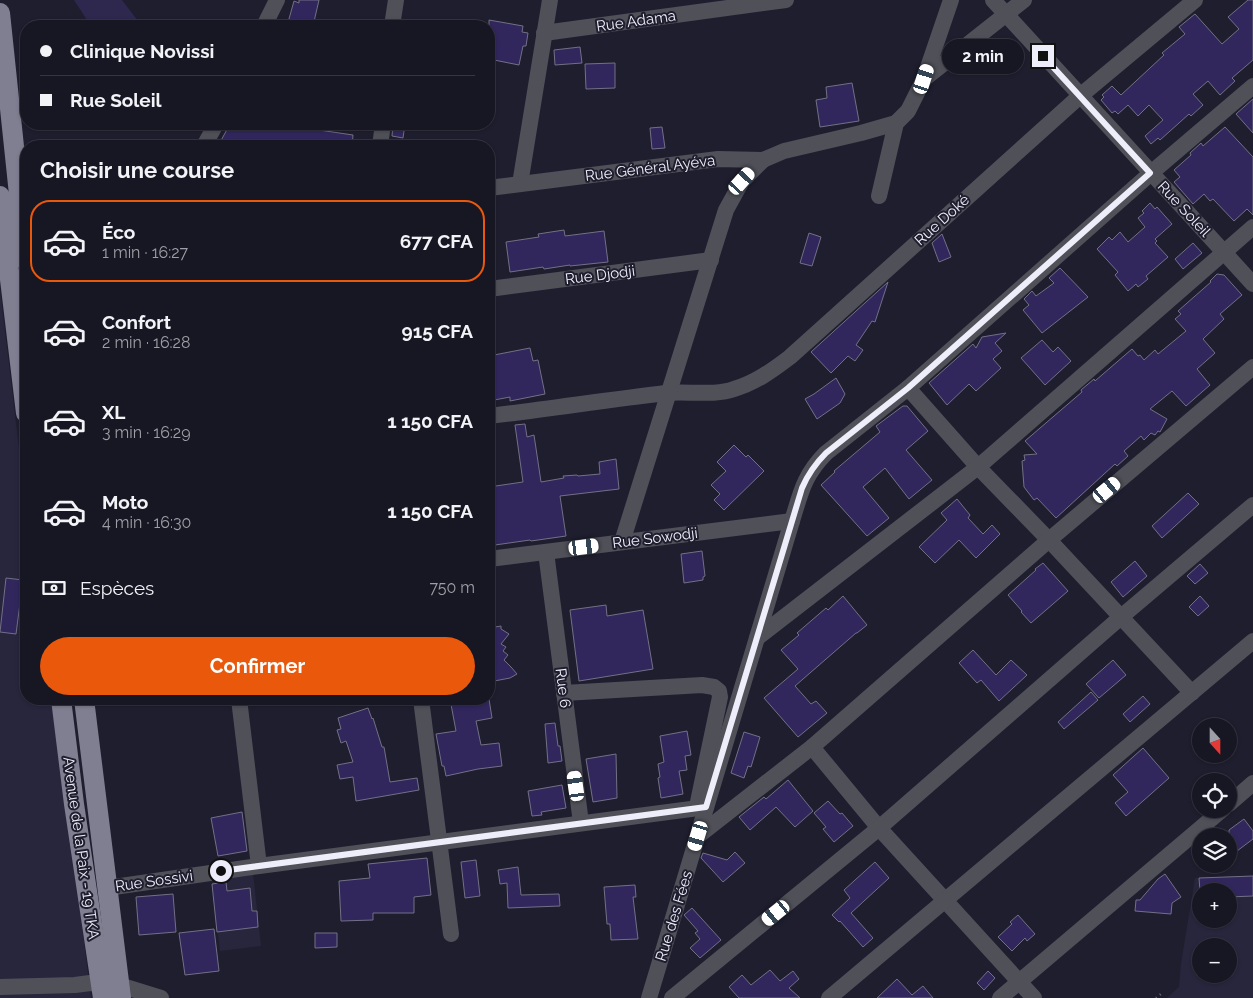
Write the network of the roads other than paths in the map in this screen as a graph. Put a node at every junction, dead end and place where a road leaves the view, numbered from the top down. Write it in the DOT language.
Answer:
graph roads {
  1 [pos="278,0"];
  2 [pos="396,0"];
  3 [pos="550,0"];
  4 [pos="786,0"];
  5 [pos="951,0"];
  6 [pos="993,0"];
  7 [pos="1024,0"];
  8 [pos="1194,0"];
  9 [pos="0,13"];
  10 [pos="1006,15"];
  11 [pos="267,20"];
  12 [pos="393,20"];
  13 [pos="544,33"];
  14 [pos="924,79"];
  15 [pos="1253,86"];
  16 [pos="1080,96"];
  17 [pos="896,123"];
  18 [pos="763,160"];
  19 [pos="1150,173"];
  20 [pos="520,184"];
  21 [pos="495,187"];
  22 [pos="0,196"];
  23 [pos="879,196"];
  24 [pos="20,201"];
  25 [pos="1253,227"];
  26 [pos="1224,252"];
  27 [pos="711,260"];
  28 [pos="1253,284"];
  29 [pos="495,288"];
  30 [pos="20,363"];
  31 [pos="1253,367"];
  32 [pos="908,388"];
  33 [pos="669,393"];
  34 [pos="495,415"];
  35 [pos="978,468"];
  36 [pos="1253,505"];
  37 [pos="792,521"];
  38 [pos="1049,540"];
  39 [pos="622,542"];
  40 [pos="546,552"];
  41 [pos="495,558"];
  42 [pos="1121,617"];
  43 [pos="757,638"];
  44 [pos="1253,641"];
  45 [pos="564,693"];
  46 [pos="1192,693"];
  47 [pos="62,705"];
  48 [pos="85,705"];
  49 [pos="240,705"];
  50 [pos="421,705"];
  51 [pos="812,747"];
  52 [pos="1253,783"];
  53 [pos="1237,797"];
  54 [pos="97,801"];
  55 [pos="74,804"];
  56 [pos="701,808"];
  57 [pos="1212,818"];
  58 [pos="581,824"];
  59 [pos="879,828"];
  60 [pos="698,836"];
  61 [pos="439,842"];
  62 [pos="259,866"];
  63 [pos="107,888"];
  64 [pos="945,901"];
  65 [pos="451,934"];
  66 [pos="1019,982"];
  67 [pos="0,987"];
  68 [pos="111,991"];
  69 [pos="46,993"];
  70 [pos="0,996"];
  71 [pos="161,998"];
  72 [pos="649,998"];
  73 [pos="672,998"];
  74 [pos="829,998"];
  75 [pos="1000,998"];
  76 [pos="1034,998"];
  1 -- 11 [label="street"];
  2 -- 12 [label="street"];
  3 -- 13 [label="street"];
  4 -- 13 [label="street, Rue Adama"];
  5 -- 14 [label="street"];
  6 -- 10 [label="street, Rue Soleil"];
  7 -- 10 [label="street"];
  8 -- 16 [label="street, Rue Doké"];
  9 -- 24 [label="main road"];
  10 -- 14 [label="street"];
  10 -- 16 [label="street, Rue Soleil"];
  13 -- 20 [label="street"];
  14 -- 17 [label="street"];
  15 -- 19 [label="street, Rue des Fées"];
  16 -- 19 [label="street, Rue Soleil"];
  16 -- 33 [label="street, Rue Doké"];
  17 -- 18 [label="street, Rue Général Ayéva"];
  17 -- 23 [label="street"];
  18 -- 20 [label="street, Rue Général Ayéva"];
  18 -- 27 [label="street"];
  19 -- 26 [label="street, Rue Soleil"];
  19 -- 32 [label="street, Rue des Fées"];
  20 -- 21 [label="street, Rue Général Ayéva"];
  22 -- 30 [label="main road"];
  25 -- 26 [label="street"];
  26 -- 28 [label="street, Rue Soleil"];
  26 -- 35 [label="street"];
  27 -- 29 [label="street, Rue Djodji"];
  27 -- 33 [label="street"];
  31 -- 38 [label="street"];
  32 -- 35 [label="street"];
  32 -- 37 [label="street, Rue des Fées"];
  33 -- 34 [label="street, Rue Doké"];
  33 -- 39 [label="street"];
  35 -- 38 [label="street"];
  35 -- 43 [label="street"];
  36 -- 42 [label="street"];
  37 -- 39 [label="street, Rue Sowodji"];
  37 -- 43 [label="street, Rue des Fées"];
  38 -- 42 [label="street"];
  38 -- 51 [label="street"];
  39 -- 40 [label="street, Rue Sowodji"];
  40 -- 41 [label="street, Rue Sowodji"];
  40 -- 45 [label="street, Rue 6"];
  42 -- 46 [label="street"];
  42 -- 59 [label="street"];
  43 -- 56 [label="street, Rue des Fées"];
  44 -- 46 [label="street"];
  45 -- 56 [label="street"];
  45 -- 58 [label="street, Rue 6"];
  46 -- 64 [label="street"];
  47 -- 55 [label="main road, Avenue de la Paix - 19 TKA"];
  48 -- 54 [label="main road, Avenue de la Paix - 19 TKA"];
  49 -- 62 [label="street"];
  50 -- 61 [label="street"];
  51 -- 59 [label="street"];
  51 -- 60 [label="street"];
  52 -- 53 [label="street"];
  54 -- 55 [label="main road"];
  54 -- 63 [label="main road, Avenue de la Paix - 19 TKA"];
  55 -- 68 [label="main road, Avenue de la Paix - 19 TKA"];
  56 -- 58 [label="street, Rue Sossivi"];
  56 -- 60 [label="street, Rue des Fées"];
  57 -- 66 [label="street"];
  58 -- 61 [label="street, Rue Sossivi"];
  59 -- 64 [label="street"];
  59 -- 73 [label="street"];
  60 -- 72 [label="street, Rue des Fées"];
  61 -- 62 [label="street, Rue Sossivi"];
  61 -- 65 [label="street"];
  62 -- 63 [label="street, Rue Sossivi"];
  63 -- 68 [label="main road, Avenue de la Paix - 19 TKA"];
  64 -- 66 [label="street"];
  64 -- 74 [label="street"];
  66 -- 75 [label="street"];
  66 -- 76 [label="street"];
  67 -- 69 [label="street"];
  68 -- 69 [label="street"];
  68 -- 71 [label="street"];
  69 -- 70 [label="street"];
}
